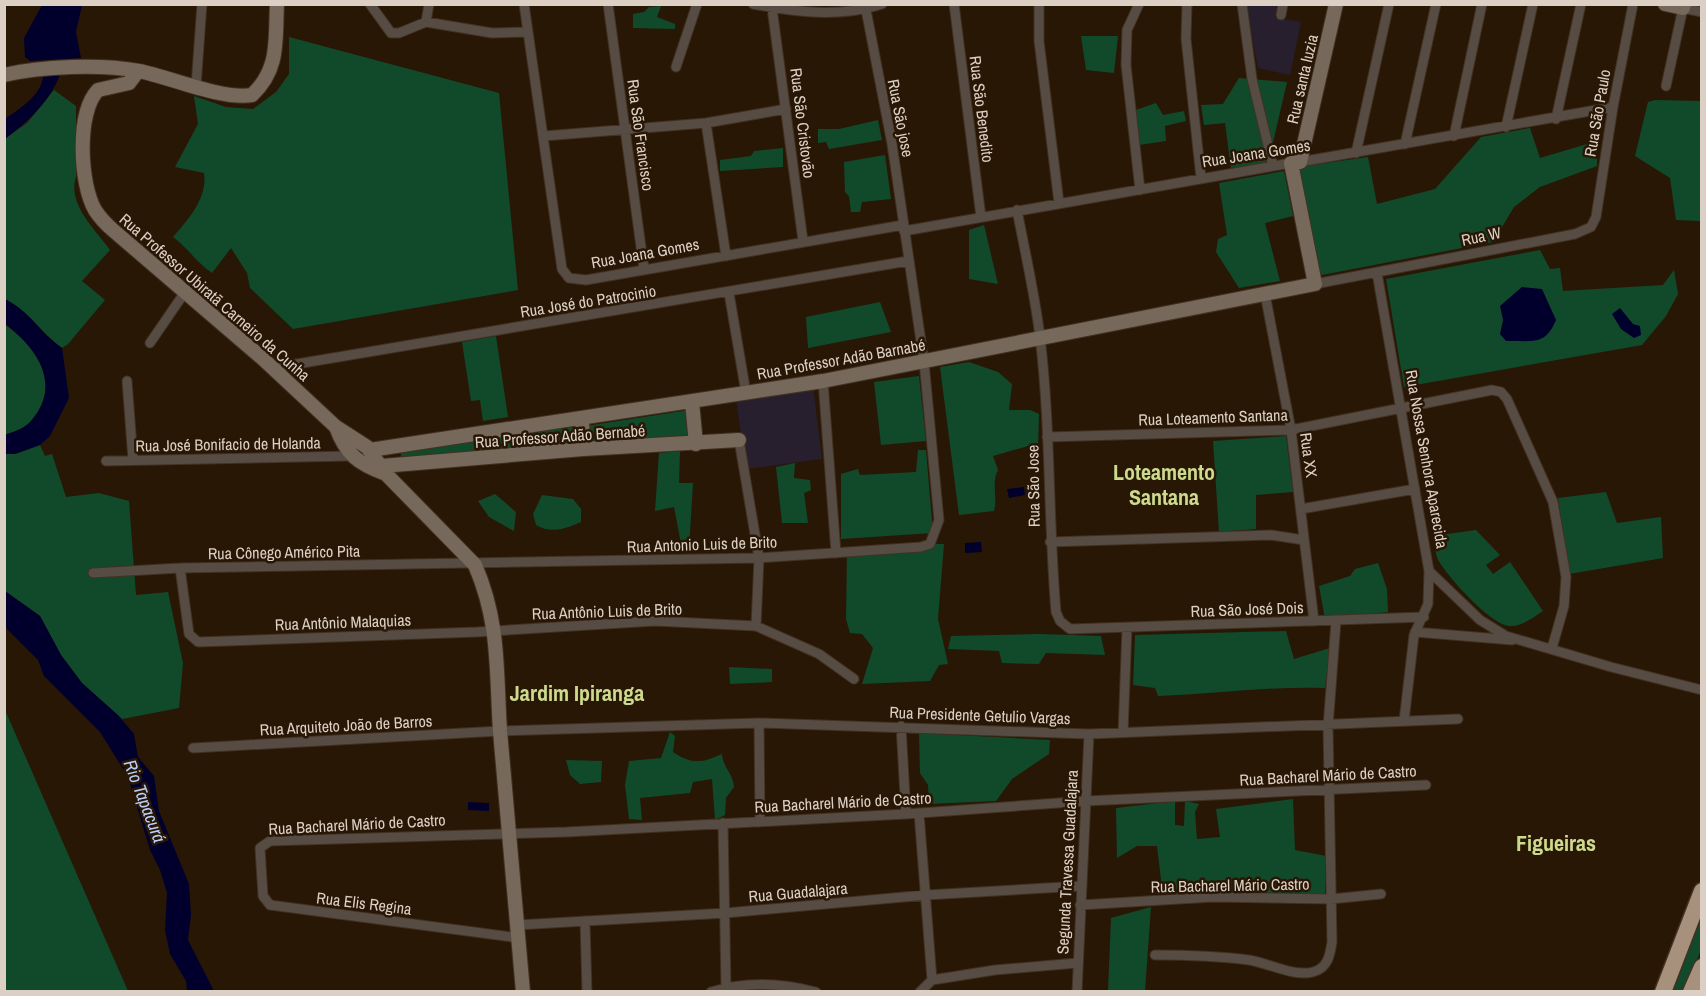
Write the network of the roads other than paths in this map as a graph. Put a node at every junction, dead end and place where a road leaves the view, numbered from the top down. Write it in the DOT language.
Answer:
graph roads {
  1 [pos="202,4"];
  2 [pos="277,4"];
  3 [pos="370,4"];
  4 [pos="429,4"];
  5 [pos="524,4"];
  6 [pos="608,4"];
  7 [pos="697,4"];
  8 [pos="753,4"];
  9 [pos="882,4"];
  10 [pos="954,4"];
  11 [pos="1039,4"];
  12 [pos="1139,4"];
  13 [pos="1187,4"];
  14 [pos="1242,4"];
  15 [pos="1283,4"];
  16 [pos="1336,4"];
  17 [pos="1389,4"];
  18 [pos="1436,4"];
  19 [pos="1482,4"];
  20 [pos="1533,4"];
  21 [pos="1581,4"];
  22 [pos="1633,4"];
  23 [pos="1665,4"];
  24 [pos="1683,6"];
  25 [pos="772,8"];
  26 [pos="799,8"];
  27 [pos="849,8"];
  28 [pos="866,10"];
  29 [pos="1701,12"];
  30 [pos="1281,15"];
  31 [pos="426,22"];
  32 [pos="527,32"];
  33 [pos="676,67"];
  34 [pos="138,71"];
  35 [pos="8,74"];
  36 [pos="196,86"];
  37 [pos="1666,86"];
  38 [pos="1613,107"];
  39 [pos="786,109"];
  40 [pos="1556,119"];
  41 [pos="706,123"];
  42 [pos="1506,128"];
  43 [pos="626,129"];
  44 [pos="544,136"];
  45 [pos="1454,136"];
  46 [pos="1405,144"];
  47 [pos="1356,153"];
  48 [pos="1296,162"];
  49 [pos="1273,166"];
  50 [pos="1201,178"];
  51 [pos="1140,190"];
  52 [pos="1059,203"];
  53 [pos="1017,210"];
  54 [pos="981,217"];
  55 [pos="1591,227"];
  56 [pos="904,228"];
  57 [pos="803,241"];
  58 [pos="726,256"];
  59 [pos="908,261"];
  60 [pos="644,269"];
  61 [pos="1377,273"];
  62 [pos="1315,284"];
  63 [pos="185,292"];
  64 [pos="729,293"];
  65 [pos="1265,294"];
  66 [pos="1040,337"];
  67 [pos="150,343"];
  68 [pos="924,362"];
  69 [pos="273,368"];
  70 [pos="127,381"];
  71 [pos="823,381"];
  72 [pos="746,393"];
  73 [pos="692,402"];
  74 [pos="1402,406"];
  75 [pos="582,419"];
  76 [pos="336,427"];
  77 [pos="1291,430"];
  78 [pos="489,433"];
  79 [pos="1047,437"];
  80 [pos="739,440"];
  81 [pos="696,444"];
  82 [pos="583,449"];
  83 [pos="370,450"];
  84 [pos="351,456"];
  85 [pos="494,456"];
  86 [pos="106,460"];
  87 [pos="133,460"];
  88 [pos="384,470"];
  89 [pos="1415,489"];
  90 [pos="1301,509"];
  91 [pos="1304,540"];
  92 [pos="1050,542"];
  93 [pos="930,544"];
  94 [pos="836,553"];
  95 [pos="759,558"];
  96 [pos="475,565"];
  97 [pos="180,568"];
  98 [pos="1430,571"];
  99 [pos="93,573"];
  100 [pos="1424,617"];
  101 [pos="1314,621"];
  102 [pos="1336,621"];
  103 [pos="756,626"];
  104 [pos="1127,628"];
  105 [pos="1070,629"];
  106 [pos="495,631"];
  107 [pos="1415,632"];
  108 [pos="1518,640"];
  109 [pos="1552,648"];
  110 [pos="854,679"];
  111 [pos="1701,690"];
  112 [pos="1458,719"];
  113 [pos="1404,721"];
  114 [pos="759,723"];
  115 [pos="901,726"];
  116 [pos="1328,727"];
  117 [pos="500,730"];
  118 [pos="1123,733"];
  119 [pos="1089,734"];
  120 [pos="193,748"];
  121 [pos="1426,785"];
  122 [pos="1328,791"];
  123 [pos="1086,801"];
  124 [pos="919,813"];
  125 [pos="906,814"];
  126 [pos="760,822"];
  127 [pos="723,823"];
  128 [pos="509,832"];
  129 [pos="262,844"];
  130 [pos="1081,886"];
  131 [pos="1701,891"];
  132 [pos="1381,894"];
  133 [pos="926,895"];
  134 [pos="1331,898"];
  135 [pos="1080,905"];
  136 [pos="726,913"];
  137 [pos="585,921"];
  138 [pos="518,932"];
  139 [pos="1155,955"];
  140 [pos="1077,963"];
  141 [pos="1701,967"];
  142 [pos="932,980"];
  143 [pos="726,987"];
  144 [pos="802,990"];
  145 [pos="523,992"];
  146 [pos="587,992"];
  147 [pos="711,992"];
  148 [pos="816,992"];
  149 [pos="920,992"];
  150 [pos="1077,992"];
  151 [pos="1663,992"];
  152 [pos="1691,992"];
  1 -- 36 [label="street"];
  2 -- 36 [label="street"];
  3 -- 31 [label="street"];
  4 -- 31 [label="street"];
  5 -- 32 [label="street"];
  6 -- 43 [label="street, Rua São Francisco"];
  7 -- 33 [label="street"];
  8 -- 25 [label="street"];
  9 -- 28 [label="street"];
  10 -- 54 [label="street, Rua São Benedito"];
  11 -- 52 [label="street"];
  12 -- 51 [label="street"];
  13 -- 50 [label="street"];
  14 -- 49 [label="street"];
  15 -- 30 [label="street"];
  16 -- 48 [label="street, Rua santa luzia"];
  17 -- 47 [label="street"];
  18 -- 46 [label="street"];
  19 -- 45 [label="street"];
  20 -- 42 [label="street"];
  21 -- 40 [label="street"];
  22 -- 38 [label="street, Rua São Paulo"];
  23 -- 24 [label="street"];
  24 -- 29 [label="street"];
  24 -- 37 [label="street"];
  25 -- 26 [label="street"];
  25 -- 39 [label="street, Rua São Cristovão"];
  26 -- 27 [label="street"];
  27 -- 28 [label="street"];
  28 -- 56 [label="street, Rua São jose"];
  31 -- 32 [label="street"];
  32 -- 44 [label="street, Rua Joana Gomes"];
  34 -- 35 [label="street"];
  34 -- 36 [label="street"];
  34 -- 63 [label="street, Rua Professor Ubiratã Carneiro da Cunha"];
  38 -- 40 [label="street, Rua Joana Gomes"];
  38 -- 55 [label="street, Rua São Paulo"];
  39 -- 41 [label="street"];
  39 -- 57 [label="street, Rua São Cristovão"];
  40 -- 42 [label="street, Rua Joana Gomes"];
  41 -- 43 [label="street"];
  41 -- 58 [label="street"];
  42 -- 45 [label="street, Rua Joana Gomes"];
  43 -- 44 [label="street"];
  43 -- 60 [label="street, Rua São Francisco"];
  44 -- 60 [label="street, Rua Joana Gomes"];
  45 -- 46 [label="street, Rua Joana Gomes"];
  46 -- 47 [label="street, Rua Joana Gomes"];
  47 -- 48 [label="street, Rua Joana Gomes"];
  48 -- 49 [label="street, Rua Joana Gomes"];
  48 -- 62 [label="street"];
  49 -- 50 [label="street, Rua Joana Gomes"];
  50 -- 51 [label="street, Rua Joana Gomes"];
  51 -- 52 [label="street, Rua Joana Gomes"];
  52 -- 53 [label="street, Rua Joana Gomes"];
  53 -- 54 [label="street, Rua Joana Gomes"];
  53 -- 66 [label="street, Rua São Jose"];
  54 -- 56 [label="street, Rua Joana Gomes"];
  55 -- 61 [label="street, Rua W"];
  56 -- 57 [label="street, Rua Joana Gomes"];
  56 -- 59 [label="street, Rua São jose"];
  57 -- 58 [label="street, Rua Joana Gomes"];
  58 -- 60 [label="street, Rua Joana Gomes"];
  59 -- 64 [label="street, Rua José do Patrocinio"];
  59 -- 68 [label="street, Rua São jose"];
  61 -- 62 [label="street"];
  61 -- 74 [label="street, Rua Nossa Senhora Aparecida"];
  62 -- 65 [label="street, Rua Professor Adão Barnabé"];
  63 -- 67 [label="street"];
  63 -- 69 [label="street, Rua Professor Ubiratã Carneiro da Cunha"];
  64 -- 69 [label="street, Rua José do Patrocinio"];
  64 -- 72 [label="street"];
  65 -- 66 [label="street, Rua Professor Adão Barnabé"];
  65 -- 77 [label="street, Rua XX"];
  66 -- 68 [label="street, Rua Professor Adão Barnabé"];
  66 -- 79 [label="street, Rua São Jose"];
  68 -- 71 [label="street, Rua Professor Adão Barnabé"];
  68 -- 93 [label="street, Rua São jose"];
  69 -- 76 [label="street, Rua Professor Ubiratã Carneiro da Cunha"];
  70 -- 87 [label="street"];
  71 -- 72 [label="street, Rua Professor Adão Barnabé"];
  71 -- 94 [label="street"];
  72 -- 73 [label="street, Rua Professor Adão Barnabé"];
  73 -- 75 [label="street, Rua Professor Adão Barnabé"];
  73 -- 81 [label="street"];
  74 -- 77 [label="street, Rua Loteamento Santana"];
  74 -- 89 [label="street, Rua Nossa Senhora Aparecida"];
  74 -- 109 [label="street, Rua Loteamento Santana"];
  75 -- 78 [label="street, Rua Professor Adão Barnabé"];
  75 -- 82 [label="street"];
  76 -- 83 [label="street, Rua Professor Ubiratã Carneiro da Cunha"];
  76 -- 84 [label="street, Rua Professor Ubiratã Carneiro da Cunha"];
  77 -- 79 [label="street, Rua Loteamento Santana"];
  77 -- 90 [label="street, Rua XX"];
  78 -- 83 [label="street, Rua Professor Adão Barnabé"];
  78 -- 85 [label="street"];
  79 -- 92 [label="street, Rua São Jose"];
  80 -- 81 [label="street, Rua Professor Adão Bernabé"];
  80 -- 95 [label="street"];
  81 -- 82 [label="street, Rua Professor Adão Bernabé"];
  82 -- 85 [label="street, Rua Professor Adão Bernabé"];
  83 -- 88 [label="street, Rua Professor Ubiratã Carneiro da Cunha"];
  84 -- 87 [label="street, Rua José Bonifacio de Holanda"];
  84 -- 88 [label="street, Rua Professor Ubiratã Carneiro da Cunha"];
  85 -- 88 [label="street, Rua Professor Adão Bernabé"];
  86 -- 87 [label="street, Rua José Bonifacio de Holanda"];
  88 -- 96 [label="street, Rua Professor Ubiratã Carneiro da Cunha"];
  89 -- 90 [label="street"];
  89 -- 98 [label="street, Rua Nossa Senhora Aparecida"];
  90 -- 91 [label="street, Rua XX"];
  91 -- 92 [label="street"];
  91 -- 101 [label="street, Rua XX"];
  92 -- 105 [label="street, Rua São Jose"];
  93 -- 94 [label="street, Rua Antonio Luis de Brito"];
  94 -- 95 [label="street, Rua Antonio Luis de Brito"];
  95 -- 96 [label="street, Rua Antonio Luis de Brito"];
  95 -- 103 [label="street"];
  96 -- 97 [label="street, Rua Cônego Américo Pita"];
  96 -- 106 [label="street, Rua Professor Ubiratã Carneiro da Cunha"];
  97 -- 99 [label="street, Rua Cônego Américo Pita"];
  97 -- 106 [label="street, Rua Antônio Malaquias"];
  98 -- 100 [label="street"];
  98 -- 108 [label="street, Rua Nossa Senhora Aparecida"];
  100 -- 102 [label="street, Rua São José Dois"];
  100 -- 107 [label="street"];
  101 -- 102 [label="street, Rua São José Dois"];
  101 -- 104 [label="street, Rua São José Dois"];
  102 -- 116 [label="street"];
  103 -- 106 [label="street, Rua Antônio Luis de Brito"];
  103 -- 110 [label="street"];
  104 -- 105 [label="street, Rua São José Dois"];
  104 -- 118 [label="street"];
  106 -- 117 [label="street, Rua Professor Ubiratã Carneiro da Cunha"];
  107 -- 108 [label="street"];
  107 -- 113 [label="street"];
  108 -- 109 [label="street, Rua Nossa Senhora Aparecida"];
  109 -- 111 [label="street, Rua Nossa Senhora Aparecida"];
  112 -- 113 [label="street, Rua Presidente Getulio Vargas"];
  113 -- 116 [label="street, Rua Presidente Getulio Vargas"];
  114 -- 115 [label="street, Rua Presidente Getulio Vargas"];
  114 -- 117 [label="street, Rua Presidente Getulio Vargas"];
  114 -- 126 [label="street"];
  115 -- 119 [label="street, Rua Presidente Getulio Vargas"];
  115 -- 125 [label="street"];
  116 -- 118 [label="street, Rua Presidente Getulio Vargas"];
  116 -- 122 [label="street"];
  117 -- 120 [label="street, Rua Arquiteto João de Barros"];
  117 -- 128 [label="street, Rua Professor Ubiratã Carneiro da Cunha"];
  118 -- 119 [label="street, Rua Presidente Getulio Vargas"];
  119 -- 123 [label="street, Segunda Travessa Guadalajara"];
  121 -- 122 [label="street, Rua Bacharel Mário de Castro"];
  122 -- 123 [label="street, Rua Bacharel Mário de Castro"];
  122 -- 134 [label="street"];
  123 -- 124 [label="street, Rua Bacharel Mário de Castro"];
  123 -- 130 [label="street, Segunda Travessa Guadalajara"];
  124 -- 125 [label="street, Rua Bacharel Mário de Castro"];
  124 -- 133 [label="street"];
  125 -- 126 [label="street, Rua Bacharel Mário de Castro"];
  126 -- 127 [label="street, Rua Bacharel Mário de Castro"];
  127 -- 128 [label="street, Rua Bacharel Mário de Castro"];
  127 -- 136 [label="street"];
  128 -- 129 [label="street, Rua Bacharel Mário de Castro"];
  128 -- 138 [label="street, Rua Professor Ubiratã Carneiro da Cunha"];
  129 -- 138 [label="street, Rua Elis Regina"];
  130 -- 133 [label="street, Rua Guadalajara"];
  130 -- 135 [label="street, Segunda Travessa Guadalajara"];
  131 -- 151 [label="highway"];
  132 -- 134 [label="street, Rua Bacharel Mário Castro"];
  133 -- 136 [label="street, Rua Guadalajara"];
  133 -- 142 [label="street"];
  134 -- 135 [label="street, Rua Bacharel Mário Castro"];
  134 -- 139 [label="street"];
  135 -- 140 [label="street, Segunda Travessa Guadalajara"];
  136 -- 137 [label="street, Rua Guadalajara"];
  136 -- 143 [label="street"];
  137 -- 138 [label="street, Rua Guadalajara"];
  137 -- 146 [label="street"];
  138 -- 145 [label="street, Rua Professor Ubiratã Carneiro da Cunha"];
  140 -- 142 [label="street"];
  140 -- 150 [label="street, Segunda Travessa Guadalajara"];
  141 -- 152 [label="highway"];
  142 -- 149 [label="street"];
  143 -- 144 [label="street"];
  143 -- 147 [label="street"];
  144 -- 148 [label="street"];
}
